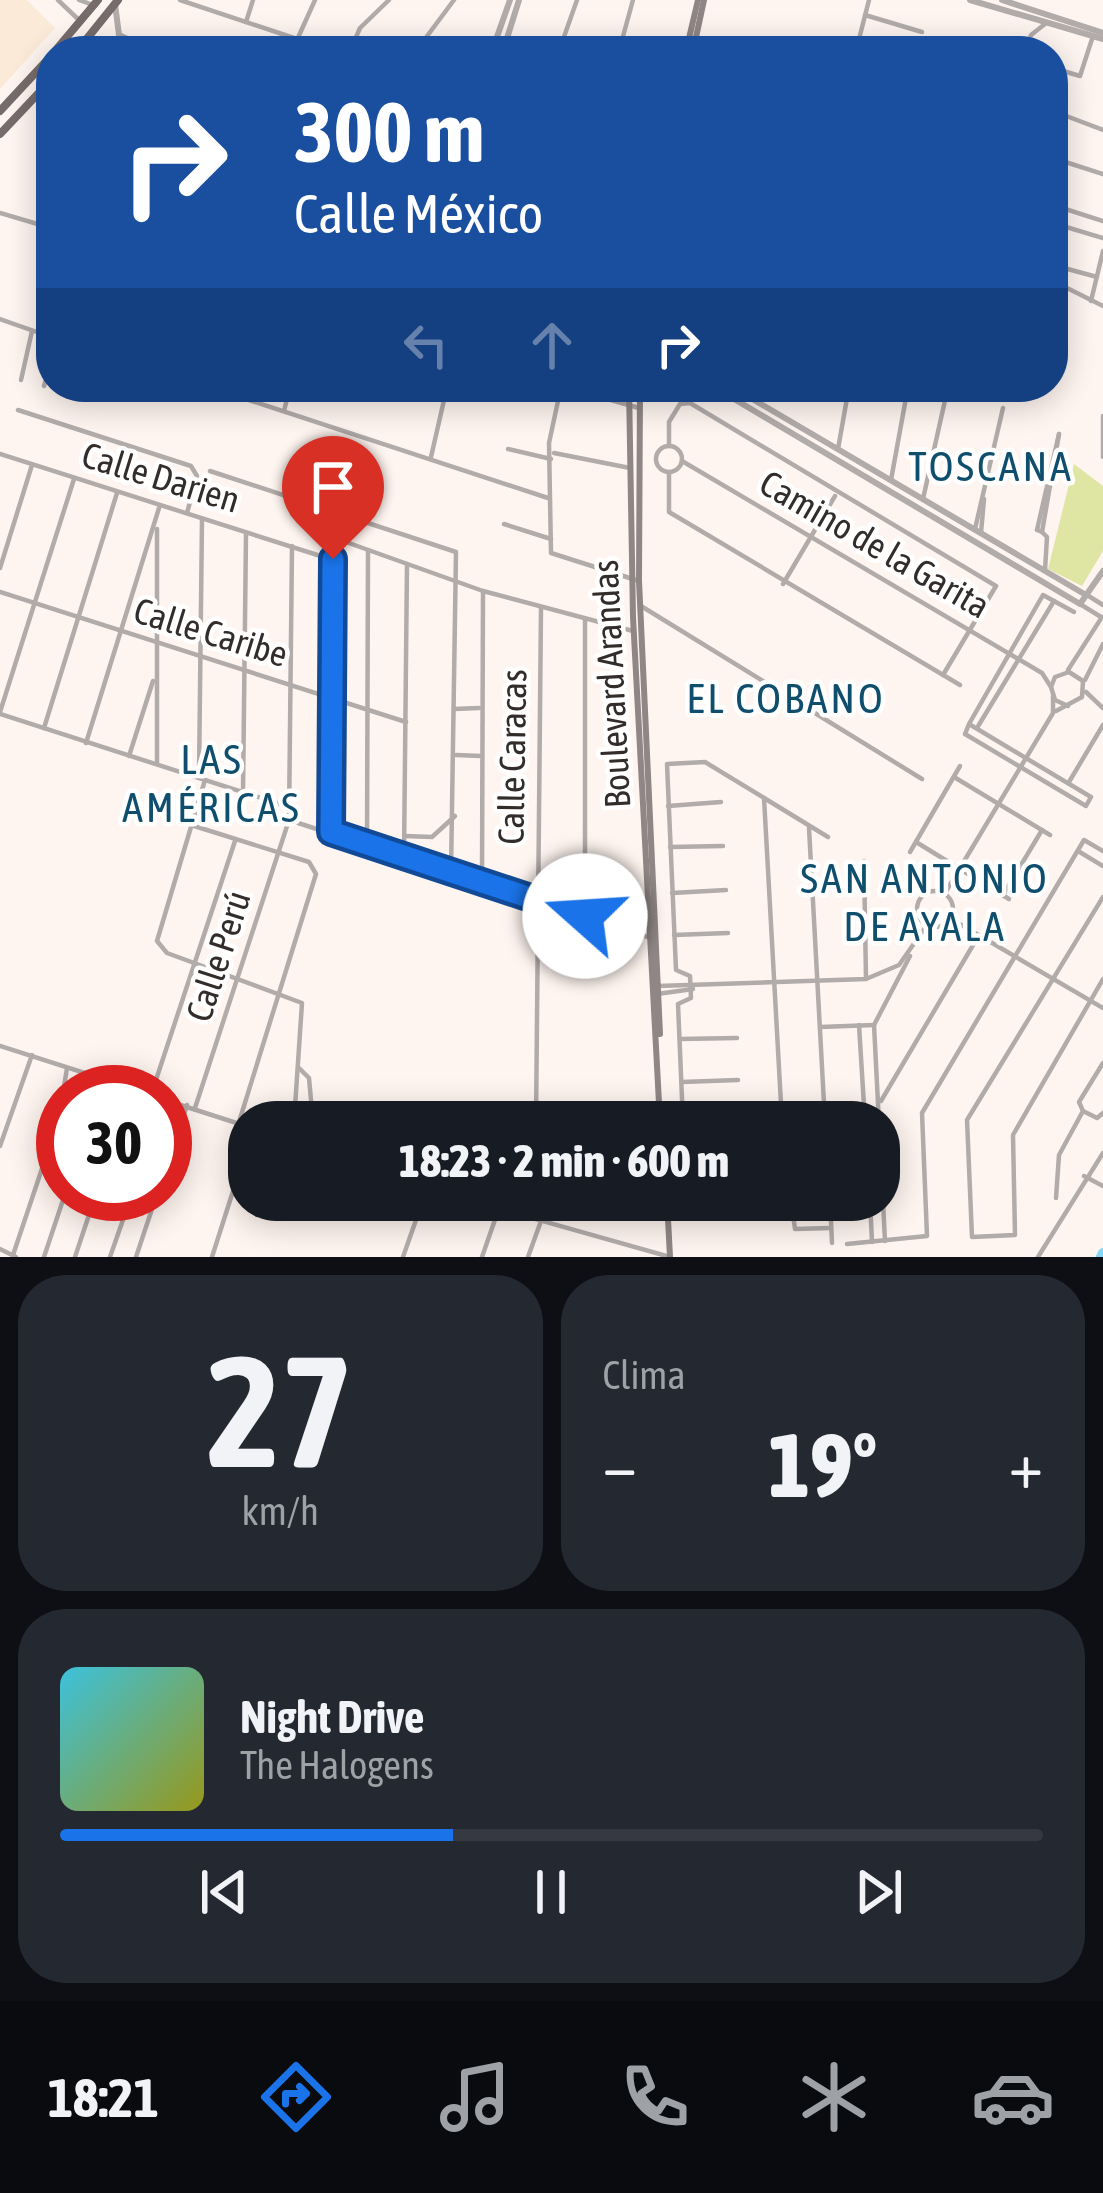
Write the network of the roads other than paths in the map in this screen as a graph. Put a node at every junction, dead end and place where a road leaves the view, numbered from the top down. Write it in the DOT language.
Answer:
graph roads {
  1 [pos="58,0"];
  2 [pos="79,0"];
  3 [pos="180,0"];
  4 [pos="254,0"];
  5 [pos="316,0"];
  6 [pos="389,0"];
  7 [pos="454,0"];
  8 [pos="509,0"];
  9 [pos="519,0"];
  10 [pos="577,0"];
  11 [pos="633,0"];
  12 [pos="701,0"];
  13 [pos="869,0"];
  14 [pos="970,0"];
  15 [pos="1002,0"];
  16 [pos="116,1"];
  17 [pos="95,3"];
  18 [pos="865,15"];
  19 [pos="1054,17"];
  20 [pos="80,21"];
  21 [pos="246,22"];
  22 [pos="1046,23"];
  23 [pos="922,32"];
  24 [pos="68,36"];
  25 [pos="89,36"];
  26 [pos="123,36"];
  27 [pos="287,36"];
  28 [pos="298,36"];
  29 [pos="357,36"];
  30 [pos="427,36"];
  31 [pos="497,36"];
  32 [pos="508,36"];
  33 [pos="565,36"];
  34 [pos="623,36"];
  35 [pos="693,36"];
  36 [pos="860,36"];
  37 [pos="1031,36"];
  38 [pos="1093,36"];
  39 [pos="1103,36"];
  40 [pos="36,72"];
  41 [pos="1068,72"];
  42 [pos="36,96"];
  43 [pos="0,111"];
  44 [pos="1068,116"];
  45 [pos="1102,127"];
  46 [pos="0,134"];
  47 [pos="1068,163"];
  48 [pos="1103,174"];
  49 [pos="1068,210"];
  50 [pos="0,213"];
  51 [pos="1103,221"];
  52 [pos="36,224"];
  53 [pos="1068,228"];
  54 [pos="1103,238"];
  55 [pos="1103,251"];
  56 [pos="1068,269"];
  57 [pos="1097,277"];
  58 [pos="1068,289"];
  59 [pos="1091,301"];
  60 [pos="1103,306"];
  61 [pos="0,320"];
  62 [pos="32,331"];
  63 [pos="36,332"];
  64 [pos="21,380"];
  65 [pos="256,402"];
  66 [pos="286,402"];
  67 [pos="444,402"];
  68 [pos="560,402"];
  69 [pos="617,402"];
  70 [pos="634,402"];
  71 [pos="636,402"];
  72 [pos="739,402"];
  73 [pos="758,402"];
  74 [pos="846,402"];
  75 [pos="905,402"];
  76 [pos="945,402"];
  77 [pos="635,407"];
  78 [pos="1003,408"];
  79 [pos="18,410"];
  80 [pos="284,411"];
  81 [pos="1103,417"];
  82 [pos="817,437"];
  83 [pos="812,445"];
  84 [pos="669,446"];
  85 [pos="508,449"];
  86 [pos="838,449"];
  87 [pos="0,454"];
  88 [pos="551,456"];
  89 [pos="1102,457"];
  90 [pos="431,460"];
  91 [pos="682,461"];
  92 [pos="32,465"];
  93 [pos="868,466"];
  94 [pos="631,467"];
  95 [pos="210,471"];
  96 [pos="669,472"];
  97 [pos="1051,475"];
  98 [pos="862,476"];
  99 [pos="74,479"];
  100 [pos="891,480"];
  101 [pos="117,493"];
  102 [pos="836,493"];
  103 [pos="548,498"];
  104 [pos="923,499"];
  105 [pos="160,506"];
  106 [pos="187,513"];
  107 [pos="202,518"];
  108 [pos="157,523"];
  109 [pos="504,524"];
  110 [pos="978,531"];
  111 [pos="246,532"];
  112 [pos="810,538"];
  113 [pos="550,539"];
  114 [pos="994,540"];
  115 [pos="292,546"];
  116 [pos="368,550"];
  117 [pos="988,550"];
  118 [pos="333,559"];
  119 [pos="407,564"];
  120 [pos="0,568"];
  121 [pos="1046,570"];
  122 [pos="1103,571"];
  123 [pos="453,581"];
  124 [pos="635,581"];
  125 [pos="783,584"];
  126 [pos="483,591"];
  127 [pos="0,592"];
  128 [pos="1087,595"];
  129 [pos="1054,601"];
  130 [pos="636,603"];
  131 [pos="36,604"];
  132 [pos="1080,604"];
  133 [pos="1103,604"];
  134 [pos="542,608"];
  135 [pos="1074,612"];
  136 [pos="76,617"];
  137 [pos="1102,617"];
  138 [pos="585,620"];
  139 [pos="1100,629"];
  140 [pos="638,631"];
  141 [pos="969,631"];
  142 [pos="120,632"];
  143 [pos="1103,644"];
  144 [pos="158,646"];
  145 [pos="1009,654"];
  146 [pos="1103,656"];
  147 [pos="1018,659"];
  148 [pos="201,660"];
  149 [pos="1094,661"];
  150 [pos="1042,673"];
  151 [pos="1061,673"];
  152 [pos="246,674"];
  153 [pos="943,675"];
  154 [pos="154,677"];
  155 [pos="292,684"];
  156 [pos="960,685"];
  157 [pos="1051,687"];
  158 [pos="1085,688"];
  159 [pos="1053,696"];
  160 [pos="330,697"];
  161 [pos="644,702"];
  162 [pos="1077,703"];
  163 [pos="1094,703"];
  164 [pos="1068,706"];
  165 [pos="481,707"];
  166 [pos="1103,708"];
  167 [pos="454,709"];
  168 [pos="370,710"];
  169 [pos="0,713"];
  170 [pos="1053,713"];
  171 [pos="406,722"];
  172 [pos="969,724"];
  173 [pos="1103,725"];
  174 [pos="44,728"];
  175 [pos="977,728"];
  176 [pos="86,743"];
  177 [pos="454,754"];
  178 [pos="129,756"];
  179 [pos="481,756"];
  180 [pos="1027,758"];
  181 [pos="157,765"];
  182 [pos="961,766"];
  183 [pos="1021,767"];
  184 [pos="954,777"];
  185 [pos="202,779"];
  186 [pos="922,779"];
  187 [pos="1068,783"];
  188 [pos="243,792"];
  189 [pos="764,798"];
  190 [pos="721,802"];
  191 [pos="999,805"];
  192 [pos="668,806"];
  193 [pos="289,807"];
  194 [pos="454,816"];
  195 [pos="289,820"];
  196 [pos="190,825"];
  197 [pos="808,825"];
  198 [pos="331,832"];
  199 [pos="404,836"];
  200 [pos="828,837"];
  201 [pos="236,839"];
  202 [pos="916,842"];
  203 [pos="367,844"];
  204 [pos="723,846"];
  205 [pos="670,848"];
  206 [pos="1078,851"];
  207 [pos="1103,851"];
  208 [pos="280,852"];
  209 [pos="910,852"];
  210 [pos="404,856"];
  211 [pos="864,861"];
  212 [pos="1100,864"];
  213 [pos="961,870"];
  214 [pos="451,872"];
  215 [pos="482,882"];
  216 [pos="725,890"];
  217 [pos="672,893"];
  218 [pos="945,893"];
  219 [pos="1103,897"];
  220 [pos="536,899"];
  221 [pos="585,916"];
  222 [pos="951,919"];
  223 [pos="927,925"];
  224 [pos="728,933"];
  225 [pos="674,935"];
  226 [pos="979,935"];
  227 [pos="651,938"];
  228 [pos="910,954"];
  229 [pos="1015,956"];
  230 [pos="197,964"];
  231 [pos="240,977"];
  232 [pos="866,979"];
  233 [pos="1053,979"];
  234 [pos="1103,979"];
  235 [pos="818,982"];
  236 [pos="775,983"];
  237 [pos="693,987"];
  238 [pos="656,990"];
  239 [pos="281,991"];
  240 [pos="1090,1000"];
  241 [pos="1103,1008"];
  242 [pos="860,1025"];
  243 [pos="874,1025"];
  244 [pos="820,1027"];
  245 [pos="737,1038"];
  246 [pos="680,1039"];
  247 [pos="0,1046"];
  248 [pos="32,1055"];
  249 [pos="1103,1064"];
  250 [pos="59,1065"];
  251 [pos="158,1065"];
  252 [pos="299,1068"];
  253 [pos="738,1080"];
  254 [pos="682,1082"];
  255 [pos="246,1101"];
  256 [pos="296,1101"];
  257 [pos="311,1101"];
  258 [pos="536,1101"];
  259 [pos="661,1101"];
  260 [pos="682,1101"];
  261 [pos="781,1101"];
  262 [pos="824,1101"];
  263 [pos="864,1101"];
  264 [pos="880,1101"];
  265 [pos="881,1101"];
  266 [pos="192,1104"];
  267 [pos="192,1107"];
  268 [pos="1083,1111"];
  269 [pos="1103,1113"];
  270 [pos="228,1119"];
  271 [pos="0,1145"];
  272 [pos="1103,1153"];
  273 [pos="1084,1176"];
  274 [pos="1103,1186"];
  275 [pos="36,1190"];
  276 [pos="1056,1198"];
  277 [pos="228,1207"];
  278 [pos="56,1221"];
  279 [pos="87,1221"];
  280 [pos="123,1221"];
  281 [pos="149,1221"];
  282 [pos="416,1221"];
  283 [pos="495,1221"];
  284 [pos="538,1221"];
  285 [pos="542,1221"];
  286 [pos="666,1221"];
  287 [pos="794,1221"];
  288 [pos="831,1221"];
  289 [pos="871,1221"];
  290 [pos="884,1221"];
  291 [pos="831,1228"];
  292 [pos="872,1242"];
  293 [pos="885,1242"];
  294 [pos="832,1243"];
  295 [pos="847,1244"];
  296 [pos="2,1252"];
  297 [pos="15,1256"];
  298 [pos="44,1257"];
  299 [pos="75,1257"];
  300 [pos="110,1257"];
  301 [pos="136,1257"];
  302 [pos="212,1257"];
  303 [pos="403,1257"];
  304 [pos="482,1257"];
  305 [pos="528,1257"];
  306 [pos="668,1257"];
  307 [pos="1038,1257"];
  1 -- 20 [label="street"];
  2 -- 17 [label="street"];
  3 -- 21 [label="street"];
  4 -- 21 [label="street"];
  5 -- 28 [label="street"];
  6 -- 29 [label="street"];
  7 -- 30 [label="street"];
  8 -- 31 [label="street"];
  9 -- 32 [label="street"];
  10 -- 33 [label="street"];
  11 -- 34 [label="street"];
  12 -- 35 [label="main road"];
  13 -- 18 [label="street"];
  14 -- 22 [label="street"];
  15 -- 19 [label="street"];
  16 -- 25 [label="main road"];
  16 -- 26 [label="street"];
  17 -- 20 [label="main road"];
  18 -- 23 [label="street"];
  18 -- 36 [label="street"];
  19 -- 22 [label="street"];
  19 -- 39 [label="street"];
  20 -- 24 [label="main road"];
  21 -- 27 [label="street"];
  22 -- 37 [label="street"];
  22 -- 38 [label="street"];
  38 -- 39 [label="street"];
  38 -- 41 [label="street"];
  40 -- 43 [label="main road"];
  42 -- 46 [label="main road"];
  44 -- 45 [label="street"];
  47 -- 48 [label="street"];
  49 -- 51 [label="street"];
  50 -- 52 [label="street"];
  53 -- 54 [label="street"];
  55 -- 57 [label="street"];
  56 -- 57 [label="street"];
  57 -- 59 [label="street"];
  58 -- 59 [label="street"];
  59 -- 60 [label="street"];
  61 -- 62 [label="street"];
  62 -- 63 [label="street"];
  62 -- 64 [label="street"];
  65 -- 80 [label="street"];
  66 -- 80 [label="street"];
  67 -- 90 [label="street"];
  68 -- 88 [label="street"];
  69 -- 77 [label="street"];
  70 -- 77 [label="main road, Boulevard Arandas"];
  71 -- 77 [label="main road, Boulevard Arandas"];
  72 -- 83 [label="street"];
  73 -- 82 [label="street"];
  74 -- 86 [label="street"];
  75 -- 100 [label="street"];
  76 -- 104 [label="street"];
  77 -- 94 [label="main road, Boulevard Arandas"];
  77 -- 124 [label="main road, Boulevard Arandas"];
  78 -- 110 [label="street"];
  79 -- 106 [label="street"];
  80 -- 90 [label="street"];
  81 -- 89 [label="street"];
  82 -- 83 [label="street"];
  82 -- 86 [label="street"];
  83 -- 98 [label="street"];
  84 -- 91 [label="street"];
  84 -- 96 [label="street"];
  84 -- 102 [label="street"];
  85 -- 88 [label="street"];
  86 -- 93 [label="street"];
  87 -- 92 [label="street, Calle Darien"];
  88 -- 94 [label="street"];
  88 -- 103 [label="street"];
  90 -- 103 [label="street"];
  91 -- 96 [label="street"];
  91 -- 112 [label="street, Camino de la Garita"];
  92 -- 99 [label="street, Calle Darien"];
  92 -- 120 [label="street"];
  93 -- 98 [label="street"];
  93 -- 100 [label="street"];
  94 -- 124 [label="main road, Boulevard Arandas"];
  95 -- 123 [label="street"];
  96 -- 125 [label="street"];
  97 -- 97 [label="street"];
  97 -- 121 [label="street"];
  98 -- 117 [label="street"];
  99 -- 101 [label="street, Calle Darien"];
  99 -- 131 [label="street"];
  100 -- 104 [label="street"];
  101 -- 105 [label="street, Calle Darien"];
  101 -- 136 [label="street"];
  102 -- 112 [label="street"];
  102 -- 141 [label="street"];
  103 -- 113 [label="street"];
  104 -- 110 [label="street"];
  105 -- 106 [label="street, Calle Darien"];
  105 -- 108 [label="street"];
  106 -- 107 [label="street, Calle Darien"];
  107 -- 111 [label="street, Calle Darien"];
  107 -- 148 [label="street"];
  108 -- 142 [label="street"];
  108 -- 144 [label="street"];
  109 -- 113 [label="street"];
  110 -- 114 [label="street"];
  111 -- 115 [label="street, Calle Darien"];
  111 -- 152 [label="street"];
  112 -- 125 [label="street"];
  112 -- 141 [label="street, Camino de la Garita"];
  113 -- 124 [label="street"];
  114 -- 117 [label="street"];
  114 -- 121 [label="street"];
  115 -- 118 [label="street, Calle Darien"];
  115 -- 155 [label="street, Calle Perú"];
  116 -- 118 [label="street"];
  116 -- 119 [label="street"];
  116 -- 168 [label="street"];
  117 -- 132 [label="street"];
  118 -- 160 [label="street"];
  119 -- 123 [label="street"];
  119 -- 171 [label="street"];
  121 -- 128 [label="street"];
  122 -- 128 [label="street"];
  123 -- 126 [label="street"];
  123 -- 167 [label="street"];
  124 -- 130 [label="main road, Boulevard Arandas"];
  125 -- 153 [label="street"];
  126 -- 134 [label="street"];
  126 -- 165 [label="street"];
  127 -- 131 [label="street, Calle Caribe"];
  128 -- 132 [label="street"];
  128 -- 133 [label="street"];
  129 -- 135 [label="street"];
  129 -- 145 [label="street"];
  129 -- 147 [label="street"];
  130 -- 140 [label="main road, Boulevard Arandas"];
  130 -- 186 [label="street"];
  131 -- 136 [label="street, Calle Caribe"];
  131 -- 169 [label="street"];
  132 -- 137 [label="street"];
  134 -- 138 [label="street"];
  134 -- 220 [label="street, Calle Caracas"];
  136 -- 142 [label="street, Calle Caribe"];
  136 -- 174 [label="street"];
  137 -- 139 [label="street"];
  138 -- 140 [label="street"];
  138 -- 221 [label="street"];
  139 -- 151 [label="street"];
  140 -- 161 [label="main road, Boulevard Arandas"];
  141 -- 145 [label="street, Camino de la Garita"];
  141 -- 153 [label="street"];
  142 -- 144 [label="street, Calle Caribe"];
  142 -- 176 [label="street"];
  143 -- 149 [label="street"];
  144 -- 148 [label="street, Calle Caribe"];
  144 -- 154 [label="street"];
  145 -- 147 [label="street, Camino de la Garita"];
  145 -- 172 [label="street"];
  146 -- 149 [label="street"];
  147 -- 150 [label="street, Camino de la Garita"];
  147 -- 175 [label="street"];
  148 -- 152 [label="street, Calle Caribe"];
  148 -- 185 [label="street"];
  149 -- 158 [label="street"];
  150 -- 151 [label="street, Camino de la Garita"];
  150 -- 157 [label="street, Camino de la Garita"];
  151 -- 157 [label="street"];
  151 -- 158 [label="street"];
  152 -- 155 [label="street, Calle Caribe"];
  152 -- 188 [label="street"];
  153 -- 156 [label="street"];
  154 -- 178 [label="street"];
  154 -- 181 [label="street"];
  155 -- 160 [label="street, Calle Caribe"];
  155 -- 193 [label="street, Calle Perú"];
  157 -- 159 [label="street"];
  158 -- 162 [label="street"];
  158 -- 163 [label="street"];
  159 -- 164 [label="street"];
  159 -- 170 [label="street"];
  160 -- 168 [label="street, Calle Caribe"];
  160 -- 198 [label="street"];
  161 -- 227 [label="main road, Boulevard Arandas"];
  161 -- 238 [label="main road, Boulevard Arandas"];
  162 -- 163 [label="street"];
  162 -- 164 [label="street"];
  163 -- 166 [label="street"];
  164 -- 170 [label="street"];
  165 -- 167 [label="street"];
  165 -- 179 [label="street"];
  167 -- 177 [label="street"];
  168 -- 171 [label="street, Calle Caribe"];
  168 -- 203 [label="street"];
  169 -- 174 [label="street"];
  170 -- 180 [label="street"];
  171 -- 199 [label="street"];
  172 -- 175 [label="street"];
  172 -- 183 [label="street"];
  173 -- 187 [label="street"];
  174 -- 176 [label="street"];
  175 -- 180 [label="street"];
  176 -- 178 [label="street"];
  177 -- 179 [label="street"];
  177 -- 194 [label="street"];
  178 -- 181 [label="street"];
  179 -- 215 [label="street"];
  180 -- 183 [label="street"];
  180 -- 187 [label="street"];
  181 -- 185 [label="street"];
  182 -- 184 [label="street"];
  183 -- 187 [label="street"];
  183 -- 191 [label="street"];
  184 -- 191 [label="street"];
  184 -- 202 [label="street"];
  185 -- 188 [label="street"];
  185 -- 196 [label="street"];
  188 -- 193 [label="street"];
  189 -- 192 [label="street"];
  189 -- 197 [label="street"];
  189 -- 236 [label="street"];
  190 -- 192 [label="street"];
  191 -- 213 [label="street"];
  191 -- 213 [label="street"];
  192 -- 205 [label="street"];
  193 -- 195 [label="street, Calle Perú"];
  194 -- 199 [label="street"];
  194 -- 214 [label="street"];
  195 -- 198 [label="street"];
  195 -- 208 [label="street, Calle Perú"];
  196 -- 201 [label="street"];
  196 -- 230 [label="street"];
  197 -- 200 [label="street"];
  197 -- 235 [label="street"];
  198 -- 203 [label="street"];
  199 -- 210 [label="street"];
  201 -- 208 [label="street"];
  201 -- 230 [label="street"];
  202 -- 209 [label="street"];
  202 -- 213 [label="street"];
  203 -- 210 [label="street"];
  204 -- 205 [label="street"];
  205 -- 217 [label="street"];
  206 -- 207 [label="street"];
  206 -- 212 [label="street"];
  206 -- 229 [label="street"];
  208 -- 231 [label="street, Calle Perú"];
  208 -- 239 [label="street"];
  210 -- 214 [label="street"];
  211 -- 232 [label="street"];
  213 -- 218 [label="street"];
  214 -- 215 [label="street"];
  215 -- 220 [label="street"];
  216 -- 217 [label="street"];
  217 -- 225 [label="street"];
  218 -- 222 [label="street"];
  218 -- 223 [label="street"];
  219 -- 233 [label="street"];
  220 -- 221 [label="street"];
  220 -- 258 [label="street, Calle Caracas"];
  221 -- 227 [label="street"];
  222 -- 223 [label="street"];
  222 -- 226 [label="street"];
  223 -- 228 [label="street"];
  224 -- 225 [label="street"];
  225 -- 237 [label="street"];
  226 -- 229 [label="street"];
  226 -- 265 [label="street"];
  227 -- 238 [label="main road, Boulevard Arandas"];
  228 -- 232 [label="street"];
  228 -- 243 [label="street"];
  229 -- 233 [label="street"];
  229 -- 293 [label="street"];
  230 -- 231 [label="street"];
  230 -- 251 [label="street"];
  231 -- 239 [label="street"];
  231 -- 266 [label="street, Calle Perú"];
  232 -- 235 [label="street"];
  233 -- 240 [label="street"];
  233 -- 240 [label="street"];
  234 -- 240 [label="street"];
  235 -- 236 [label="street"];
  235 -- 244 [label="street"];
  236 -- 237 [label="street"];
  236 -- 261 [label="street"];
  237 -- 238 [label="street"];
  237 -- 246 [label="street"];
  238 -- 259 [label="main road, Boulevard Arandas"];
  239 -- 252 [label="street"];
  239 -- 255 [label="street"];
  240 -- 241 [label="street"];
  242 -- 243 [label="street"];
  242 -- 244 [label="street"];
  242 -- 263 [label="street"];
  243 -- 264 [label="street"];
  244 -- 262 [label="street"];
  245 -- 246 [label="street"];
  246 -- 254 [label="street"];
  247 -- 248 [label="street"];
  248 -- 250 [label="street"];
  248 -- 271 [label="street"];
  249 -- 268 [label="street"];
  252 -- 256 [label="street"];
  252 -- 257 [label="street"];
  253 -- 254 [label="street"];
  254 -- 260 [label="street"];
  267 -- 270 [label="street"];
  268 -- 269 [label="street"];
  268 -- 276 [label="street"];
  272 -- 273 [label="street"];
  273 -- 274 [label="street"];
  273 -- 307 [label="street"];
  275 -- 297 [label="street"];
  277 -- 302 [label="street"];
  278 -- 298 [label="street"];
  279 -- 299 [label="street"];
  280 -- 300 [label="street"];
  281 -- 301 [label="street"];
  282 -- 303 [label="street"];
  283 -- 304 [label="street"];
  284 -- 305 [label="street"];
  285 -- 306 [label="street"];
  286 -- 306 [label="main road"];
  287 -- 291 [label="street"];
  288 -- 291 [label="street"];
  289 -- 292 [label="street"];
  290 -- 293 [label="street"];
  291 -- 294 [label="street"];
  292 -- 293 [label="street"];
  292 -- 295 [label="street"];
  296 -- 297 [label="street"];
}
